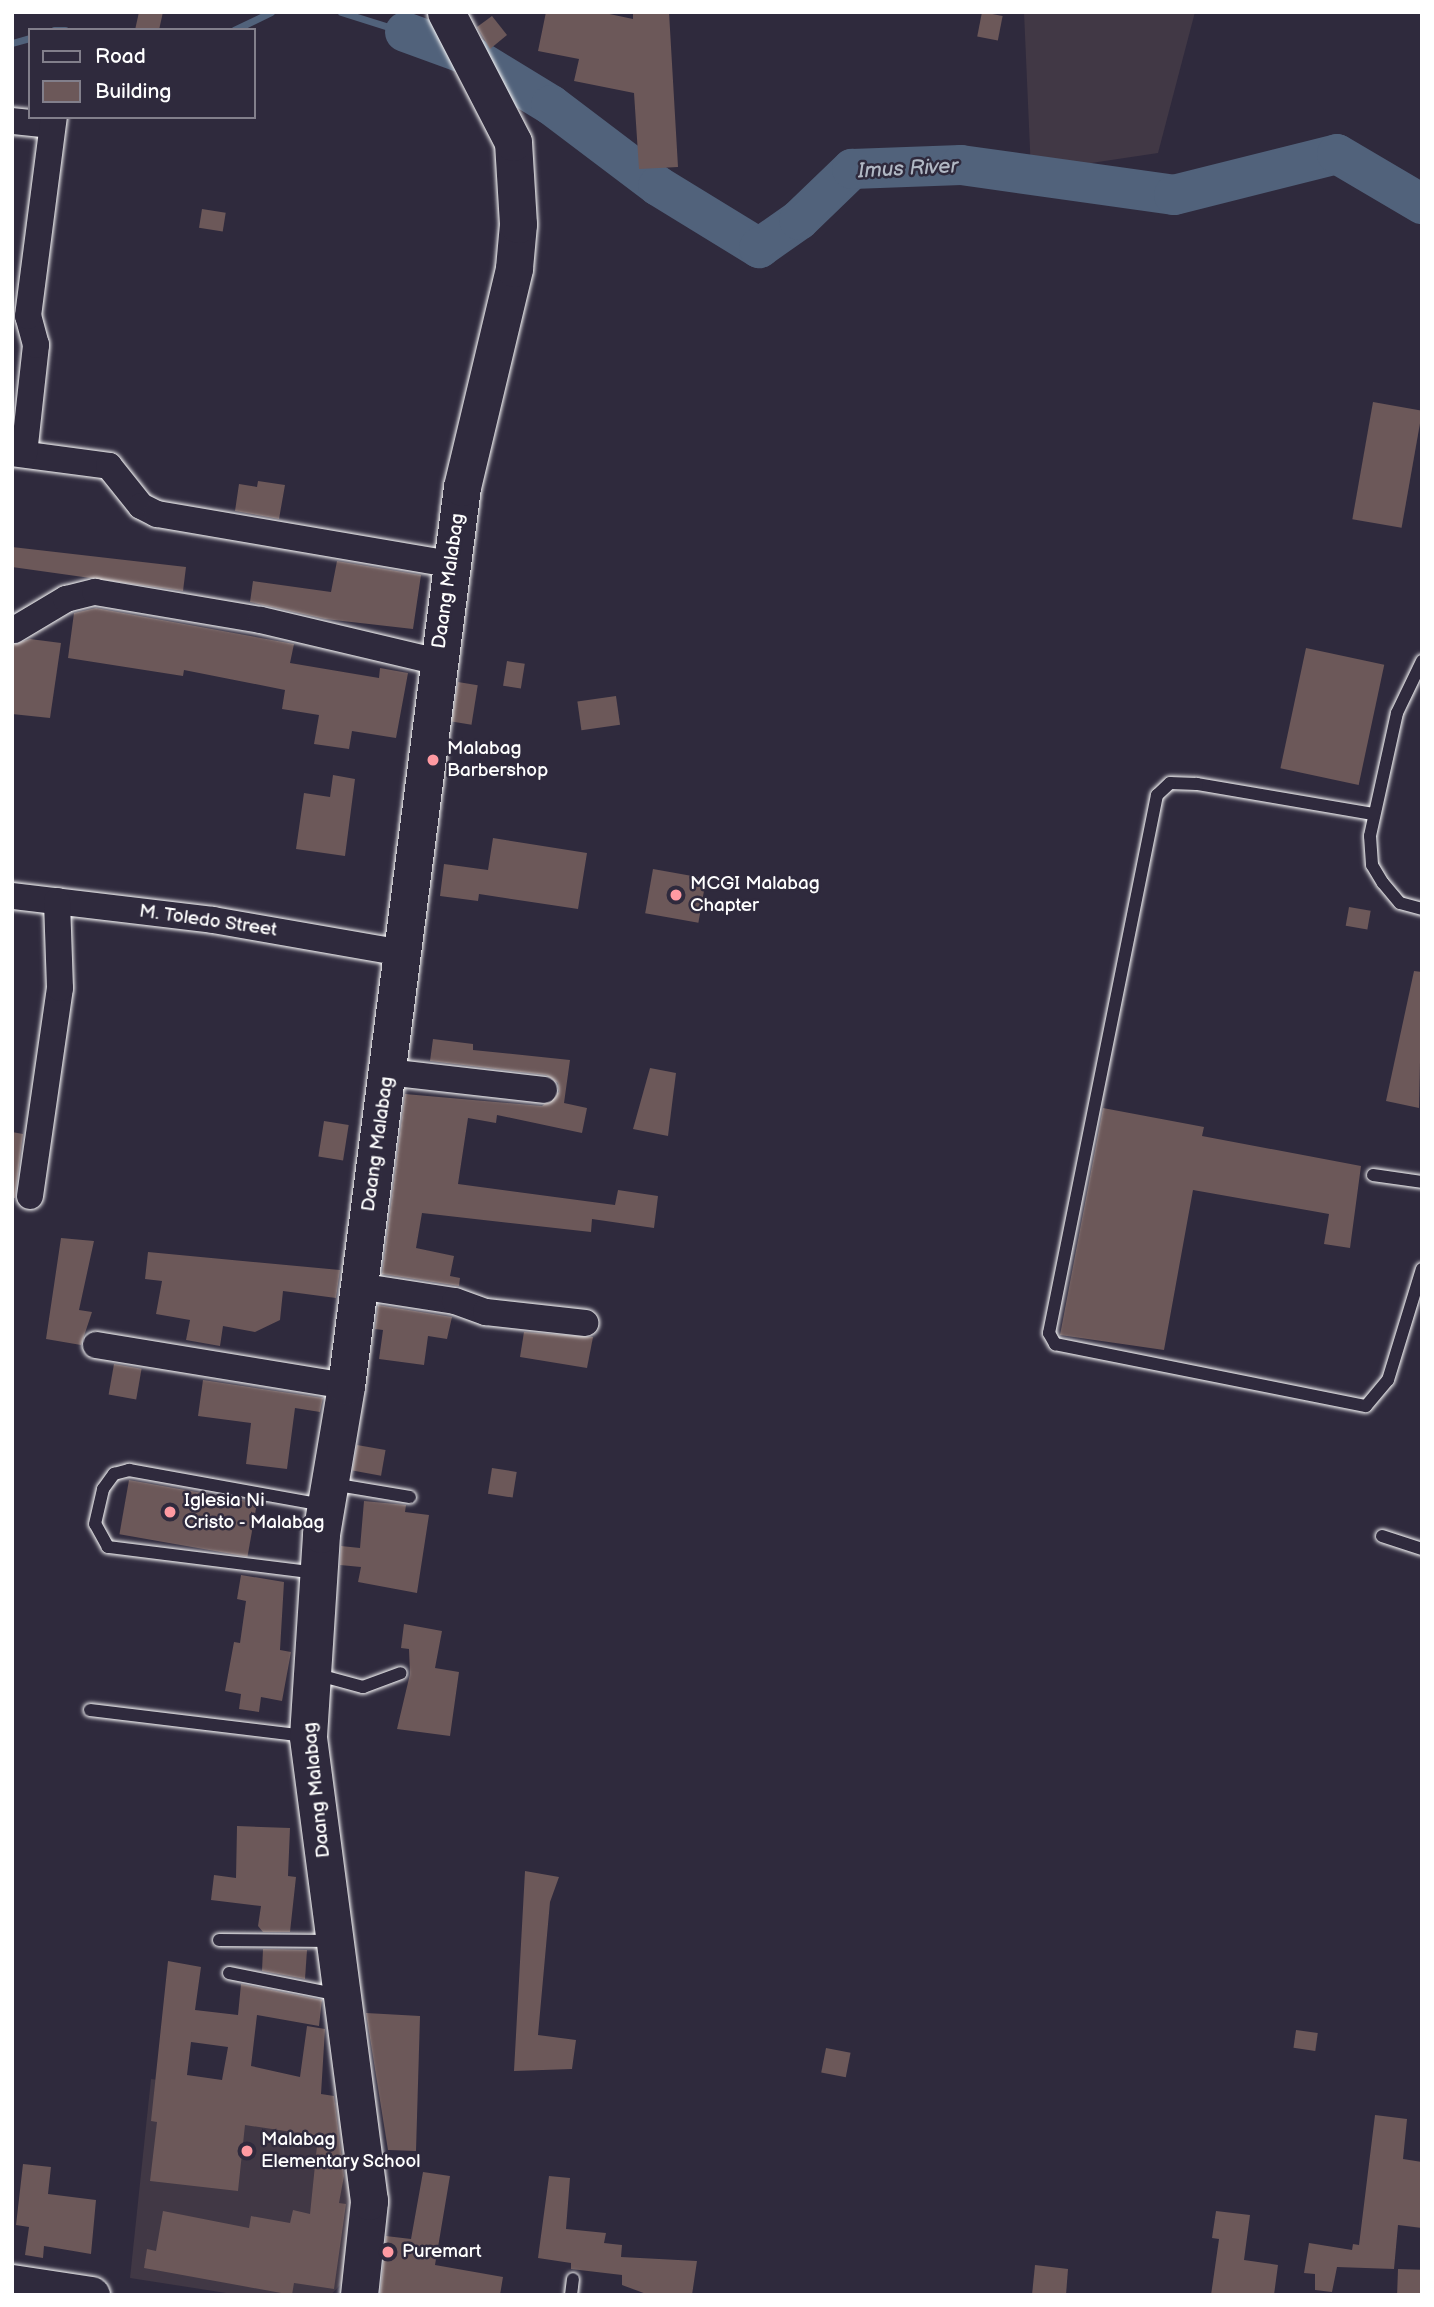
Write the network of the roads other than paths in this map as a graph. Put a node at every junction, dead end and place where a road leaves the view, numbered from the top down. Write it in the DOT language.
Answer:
graph roads {
  1 [pos="452,21"];
  2 [pos="12,121"];
  3 [pos="53,121"];
  4 [pos="23,267"];
  5 [pos="18,454"];
  6 [pos="451,564"];
  7 [pos="14,630"];
  8 [pos="1422,661"];
  9 [pos="438,662"];
  10 [pos="1373,814"];
  11 [pos="12,896"];
  12 [pos="57,901"];
  13 [pos="1422,909"];
  14 [pos="403,953"];
  15 [pos="387,1072"];
  16 [pos="544,1090"];
  17 [pos="1373,1175"];
  18 [pos="1422,1182"];
  19 [pos="30,1196"];
  20 [pos="1422,1269"];
  21 [pos="358,1286"];
  22 [pos="585,1324"];
  23 [pos="96,1345"];
  24 [pos="346,1386"];
  25 [pos="326,1494"];
  26 [pos="410,1497"];
  27 [pos="1382,1536"];
  28 [pos="1422,1549"];
  29 [pos="318,1573"];
  30 [pos="310,1673"];
  31 [pos="401,1673"];
  32 [pos="89,1710"];
  33 [pos="308,1736"];
  34 [pos="219,1940"];
  35 [pos="336,1941"];
  36 [pos="229,1973"];
  37 [pos="343,1995"];
  38 [pos="573,2279"];
  39 [pos="12,2283"];
  40 [pos="91,2295"];
  41 [pos="359,2295"];
  42 [pos="571,2295"];
  1 -- 6 [label="street, Daang Malabag"];
  2 -- 3 [label="street"];
  3 -- 4 [label="street"];
  4 -- 5 [label="street"];
  5 -- 6 [label="street"];
  6 -- 9 [label="street, Daang Malabag"];
  7 -- 9 [label="street"];
  8 -- 10 [label="lane"];
  9 -- 14 [label="street, Daang Malabag"];
  10 -- 13 [label="lane"];
  10 -- 20 [label="lane"];
  11 -- 12 [label="street, M. Toledo Street"];
  12 -- 14 [label="street, M. Toledo Street"];
  12 -- 19 [label="street"];
  14 -- 15 [label="street, Daang Malabag"];
  15 -- 16 [label="street"];
  15 -- 21 [label="street, Daang Malabag"];
  17 -- 18 [label="lane"];
  21 -- 22 [label="street"];
  21 -- 24 [label="street, Daang Malabag"];
  23 -- 24 [label="street"];
  24 -- 25 [label="street, Daang Malabag"];
  25 -- 26 [label="lane"];
  25 -- 29 [label="street, Daang Malabag"];
  25 -- 29 [label="lane"];
  27 -- 28 [label="lane"];
  29 -- 30 [label="street, Daang Malabag"];
  30 -- 31 [label="lane"];
  30 -- 33 [label="street, Daang Malabag"];
  32 -- 33 [label="lane"];
  33 -- 35 [label="street, Daang Malabag"];
  34 -- 35 [label="lane"];
  35 -- 37 [label="street, Daang Malabag"];
  36 -- 37 [label="lane"];
  37 -- 41 [label="street, Daang Malabag"];
  38 -- 42 [label="lane"];
  39 -- 40 [label="street"];
}
